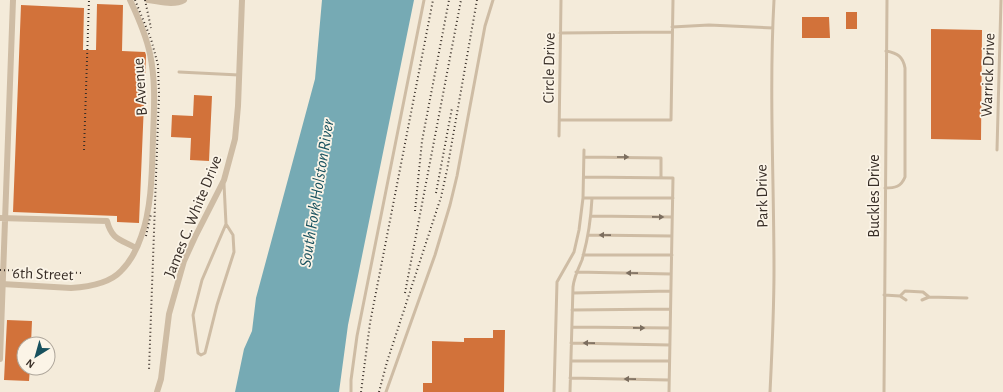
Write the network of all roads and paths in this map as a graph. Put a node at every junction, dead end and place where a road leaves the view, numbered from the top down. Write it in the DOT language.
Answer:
graph roads {
  1 [pos="13,0"];
  2 [pos="130,0"];
  3 [pos="148,0"];
  4 [pos="184,0"];
  5 [pos="242,0"];
  6 [pos="424,0"];
  7 [pos="493,0"];
  8 [pos="561,0"];
  9 [pos="673,0"];
  10 [pos="774,0"];
  11 [pos="887,0"];
  12 [pos="1001,0"];
  13 [pos="672,27"];
  14 [pos="773,28"];
  15 [pos="672,32"];
  16 [pos="560,33"];
  17 [pos="886,51"];
  18 [pos="179,72"];
  19 [pos="239,75"];
  20 [pos="559,120"];
  21 [pos="559,136"];
  22 [pos="584,150"];
  23 [pos="997,150"];
  24 [pos="584,157"];
  25 [pos="152,176"];
  26 [pos="584,177"];
  27 [pos="661,178"];
  28 [pos="224,180"];
  29 [pos="885,188"];
  30 [pos="583,198"];
  31 [pos="592,198"];
  32 [pos="673,198"];
  33 [pos="591,216"];
  34 [pos="672,217"];
  35 [pos="2,218"];
  36 [pos="226,224"];
  37 [pos="588,235"];
  38 [pos="672,236"];
  39 [pos="136,248"];
  40 [pos="583,255"];
  41 [pos="672,255"];
  42 [pos="576,272"];
  43 [pos="671,274"];
  44 [pos="2,284"];
  45 [pos="671,291"];
  46 [pos="573,293"];
  47 [pos="884,295"];
  48 [pos="900,296"];
  49 [pos="929,296"];
  50 [pos="967,298"];
  51 [pos="906,300"];
  52 [pos="922,300"];
  53 [pos="670,308"];
  54 [pos="572,310"];
  55 [pos="572,327"];
  56 [pos="670,328"];
  57 [pos="0,338"];
  58 [pos="571,343"];
  59 [pos="670,345"];
  60 [pos="0,358"];
  61 [pos="571,361"];
  62 [pos="669,362"];
  63 [pos="570,378"];
  64 [pos="669,380"];
  65 [pos="157,392"];
  66 [pos="351,392"];
  67 [pos="386,392"];
  68 [pos="554,392"];
  69 [pos="570,392"];
  70 [pos="669,392"];
  71 [pos="770,392"];
  72 [pos="884,392"];
  1 -- 35 [label="street"];
  2 -- 25 [label="street, B Avenue"];
  3 -- 4 [label="street"];
  5 -- 19 [label="street, James C. White Drive"];
  6 -- 66 [label="lane"];
  7 -- 67 [label="lane"];
  8 -- 16 [label="lane, Circle Drive"];
  9 -- 13 [label="lane"];
  10 -- 14 [label="lane, Park Drive"];
  11 -- 17 [label="lane, Buckles Drive"];
  12 -- 23 [label="lane, Warrick Drive"];
  13 -- 14 [label="lane"];
  13 -- 15 [label="lane"];
  14 -- 71 [label="lane, Park Drive"];
  15 -- 16 [label="lane"];
  15 -- 20 [label="lane"];
  16 -- 20 [label="lane, Circle Drive"];
  17 -- 29 [label="lane, Buckles Drive"];
  17 -- 29 [label="lane"];
  18 -- 19 [label="lane"];
  19 -- 28 [label="street, James C. White Drive"];
  20 -- 21 [label="lane, Circle Drive"];
  22 -- 24 [label="lane"];
  24 -- 26 [label="lane"];
  24 -- 27 [label="lane, one-way"];
  25 -- 39 [label="street, 6th Street"];
  26 -- 27 [label="lane"];
  26 -- 30 [label="lane"];
  27 -- 32 [label="lane"];
  28 -- 36 [label="lane"];
  28 -- 65 [label="street, James C. White Drive"];
  29 -- 47 [label="lane, Buckles Drive"];
  30 -- 31 [label="lane"];
  30 -- 68 [label="lane"];
  31 -- 32 [label="lane"];
  31 -- 33 [label="lane"];
  32 -- 34 [label="lane"];
  33 -- 34 [label="lane, one-way"];
  33 -- 37 [label="lane"];
  34 -- 38 [label="lane"];
  35 -- 39 [label="street"];
  35 -- 44 [label="street"];
  36 -- 36 [label="lane"];
  38 -- 37 [label="lane, one-way"];
  37 -- 40 [label="lane"];
  38 -- 41 [label="lane"];
  39 -- 44 [label="street, 6th Street"];
  40 -- 41 [label="lane"];
  40 -- 42 [label="lane"];
  41 -- 43 [label="lane"];
  43 -- 42 [label="lane, one-way"];
  42 -- 46 [label="lane"];
  43 -- 45 [label="lane"];
  44 -- 57 [label="street"];
  45 -- 46 [label="lane"];
  45 -- 53 [label="lane"];
  46 -- 54 [label="lane"];
  47 -- 48 [label="lane"];
  47 -- 72 [label="lane, Buckles Drive"];
  48 -- 49 [label="lane"];
  48 -- 51 [label="lane"];
  49 -- 50 [label="lane"];
  49 -- 52 [label="lane"];
  53 -- 54 [label="lane"];
  53 -- 56 [label="lane"];
  54 -- 55 [label="lane"];
  55 -- 56 [label="lane, one-way"];
  55 -- 58 [label="lane"];
  56 -- 59 [label="lane"];
  57 -- 60 [label="street"];
  59 -- 58 [label="lane, one-way"];
  58 -- 61 [label="lane"];
  59 -- 62 [label="lane"];
  61 -- 62 [label="lane"];
  61 -- 63 [label="lane"];
  62 -- 64 [label="lane"];
  64 -- 63 [label="lane, one-way"];
  63 -- 69 [label="lane"];
  64 -- 70 [label="lane"];
}
